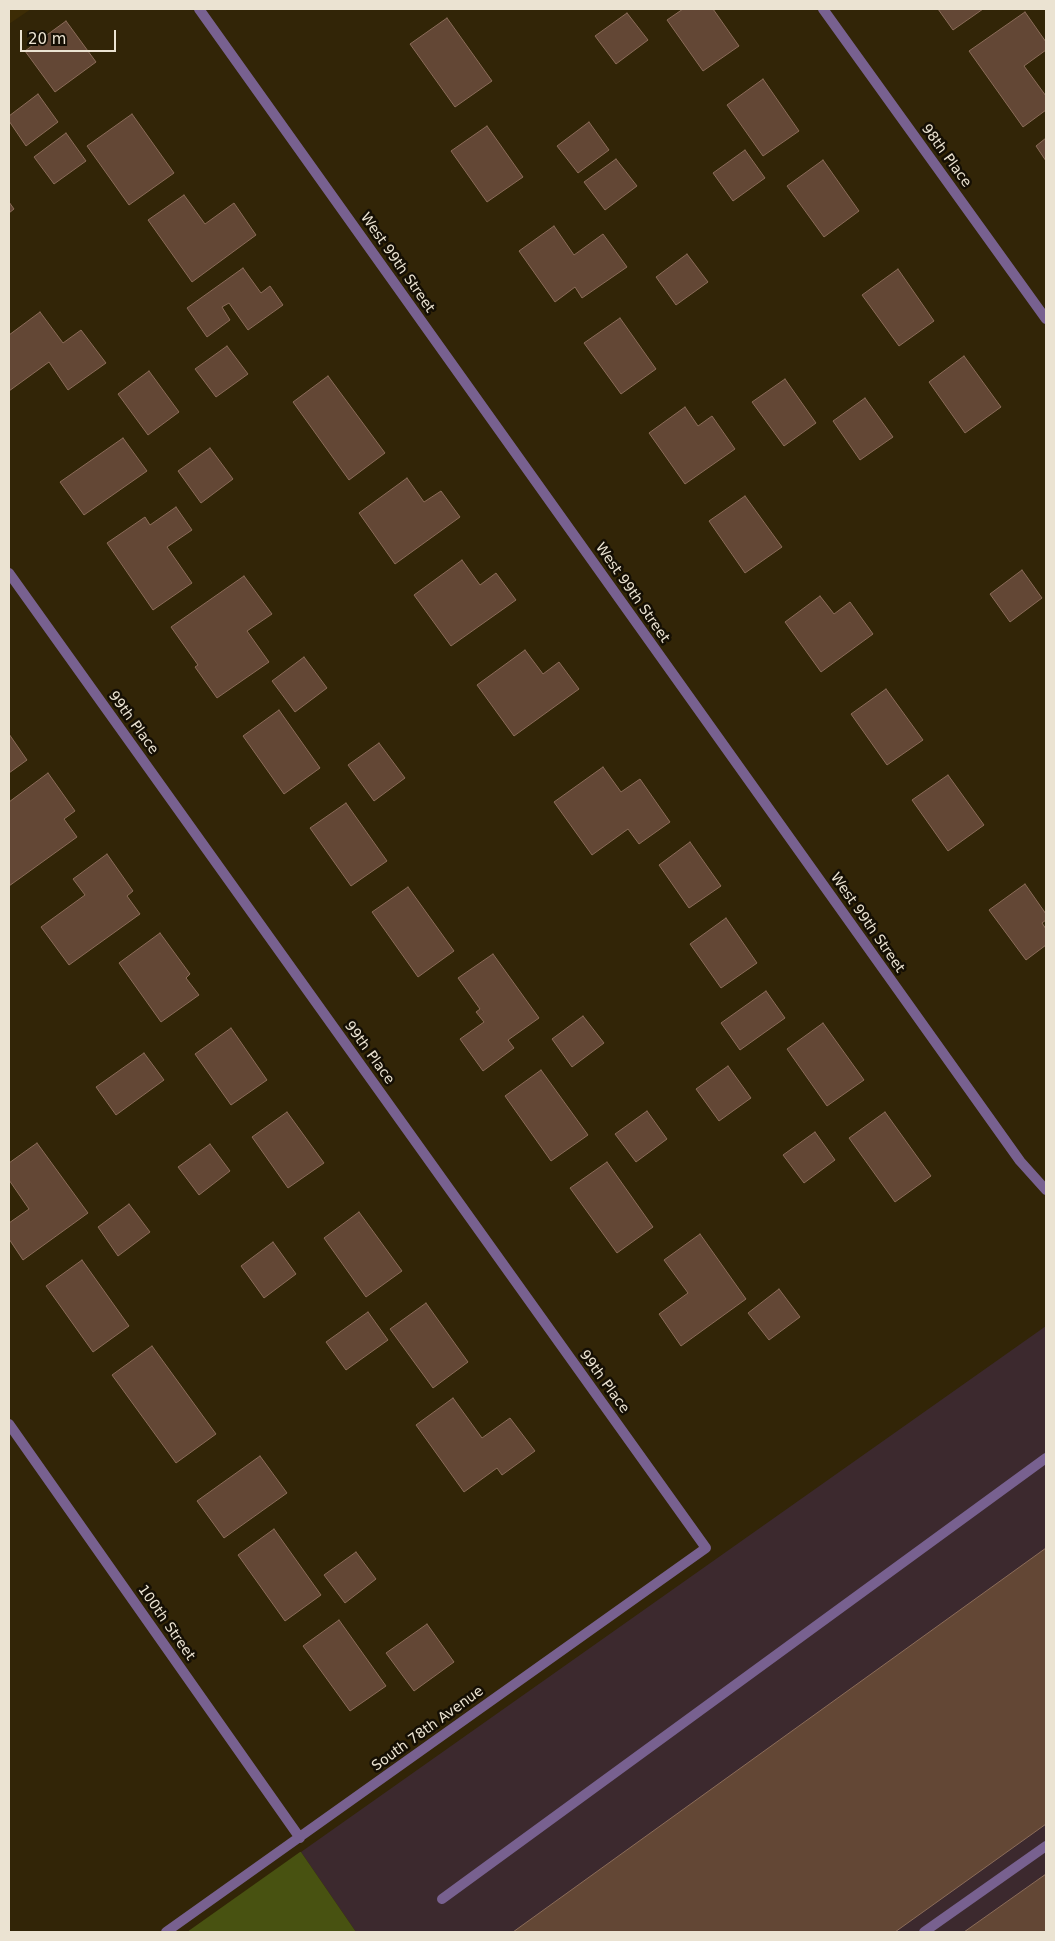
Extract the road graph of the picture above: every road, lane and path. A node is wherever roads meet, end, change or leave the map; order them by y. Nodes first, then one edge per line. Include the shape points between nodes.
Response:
1 (199, 9) edge
2 (823, 9) edge
3 (1046, 319) edge
4 (9, 573) edge
5 (1046, 1190) edge
6 (9, 1424) edge
7 (1046, 1458) edge
8 (706, 1548) joint
9 (300, 1838) junction
10 (1046, 1846) edge
11 (442, 1899) dead end
12 (166, 1932) edge
13 (924, 1932) edge

1 - 5 street, West 99th Street via 1020,1161
2 - 3 street, 98th Place
4 - 8 street, 99th Place
6 - 9 street, 100th Street
7 - 11 street
8 - 9 street, South 78th Avenue
9 - 12 street, South 78th Avenue
10 - 13 street

